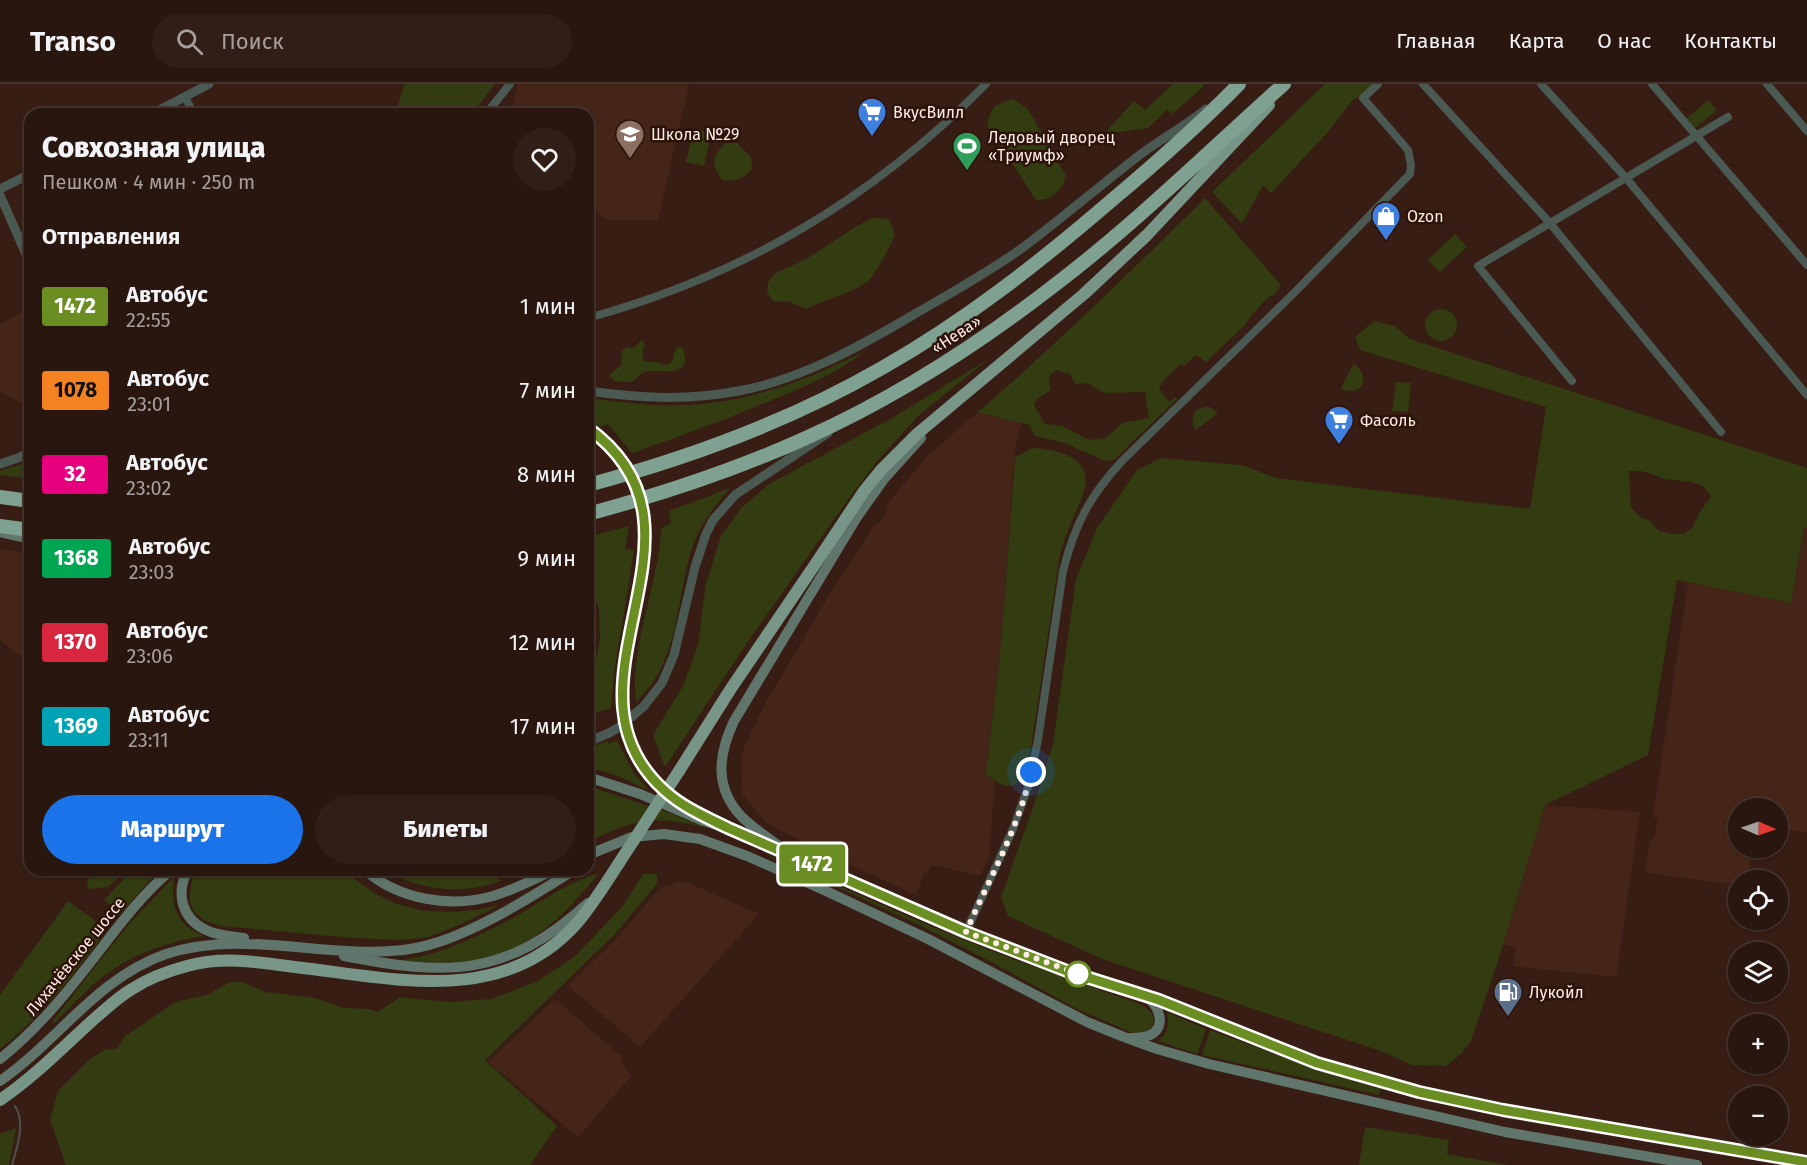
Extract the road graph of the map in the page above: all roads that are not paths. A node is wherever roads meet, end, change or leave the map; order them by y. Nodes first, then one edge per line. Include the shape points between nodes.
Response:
1 (209, 84) edge
2 (510, 84) edge
3 (986, 84) edge
4 (1237, 84) edge
5 (1284, 84) edge
6 (1289, 84) edge
7 (1378, 84) edge
8 (1423, 84) edge
9 (1541, 84) edge
10 (1652, 84) edge
11 (1767, 84) edge
12 (185, 97) junction
13 (164, 108) edge
14 (191, 108) edge
15 (491, 108) edge
16 (1728, 117) dead end
17 (1807, 131) edge
18 (1697, 136) junction
19 (24, 177) edge
20 (1626, 178) junction
21 (0, 189) edge
22 (0, 195) edge
23 (1550, 222) junction
24 (24, 249) edge
25 (1807, 266) edge
26 (594, 316) edge
27 (1572, 381) dead end
28 (594, 392) edge
29 (1807, 395) edge
30 (860, 411) junction
31 (944, 413) junction
32 (594, 432) edge
33 (1721, 432) dead end
34 (24, 455) edge
35 (0, 464) edge
36 (594, 483) edge
37 (0, 496) edge
38 (24, 500) edge
39 (594, 512) edge
40 (0, 526) edge
41 (24, 529) edge
42 (0, 532) edge
43 (24, 538) edge
44 (594, 739) edge
45 (594, 779) edge
46 (728, 828) junction
47 (617, 842) junction
48 (594, 852) edge
49 (594, 857) edge
50 (808, 863) junction
51 (165, 876) edge
52 (184, 876) edge
53 (373, 876) edge
54 (541, 876) edge
55 (565, 876) edge
56 (599, 894) junction
57 (966, 932) junction
58 (275, 944) junction
59 (305, 948) junction
60 (1143, 994) junction
61 (1124, 1038) junction
62 (0, 1059) edge
63 (0, 1081) edge
64 (0, 1100) edge
65 (1807, 1162) edge
66 (1697, 1165) edge

1 - 12 street
2 - 15 street
3 - 26 street via 899,163 796,233 686,286
4 - 28 street via 1140,154 1024,247 837,358 764,385 712,395 652,398
4 - 36 highway, «Нева» via 1198,125 1061,243 932,338 833,394 750,431 671,461
5 - 30 highway, «Нева» via 1057,284 946,362
6 - 31 highway via 1147,235
7 - 57 street via 1363,98 1408,150 1410,174 1122,461 1085,509 1064,571 1028,787 1014,829
8 - 23 street
9 - 20 street
10 - 18 street
11 - 17 street
12 - 13 street
12 - 14 street
16 - 18 street
18 - 20 street
18 - 25 street
19 - 21 street
20 - 23 street
20 - 29 street
22 - 24 street
23 - 27 street via 1478,266
23 - 33 street
30 - 39 highway, «Нева» via 759,458 681,487
30 - 44 street, bridge via 750,484 722,508 701,547 669,670 644,706
31 - 50 main road via 884,479 857,517 740,711 723,746 722,778 735,808 771,840
31 - 56 highway, bridge via 902,448 864,491
32 - 46 main road, bridge via 628,468 643,510 643,567 623,687 628,737 649,774 665,791
34 - 35 street
37 - 38 highway
40 - 41 highway
42 - 43 main road
45 - 46 main road
46 - 50 main road
47 - 48 main road
47 - 49 main road
47 - 61 main road via 664,834 719,845 926,938
50 - 57 main road
51 - 62 main road, Лихачёвское шоссе via 117,926 39,1023
52 - 58 main road via 183,905 194,923 208,931
53 - 54 main road via 410,895 445,901 493,896
55 - 59 main road via 488,920 424,947 390,951
56 - 59 main road via 562,926 528,948 476,966 401,966
56 - 64 highway via 578,922 548,949 510,970 482,978 422,982 246,961 209,962 169,971 132,988
57 - 60 main road via 1067,971
58 - 59 main road
58 - 63 main road via 185,948 148,961 98,994
60 - 61 main road via 1158,1009 1159,1026 1144,1037
60 - 65 main road via 1317,1063 1419,1092
61 - 66 main road via 1209,1064 1362,1100 1512,1133

